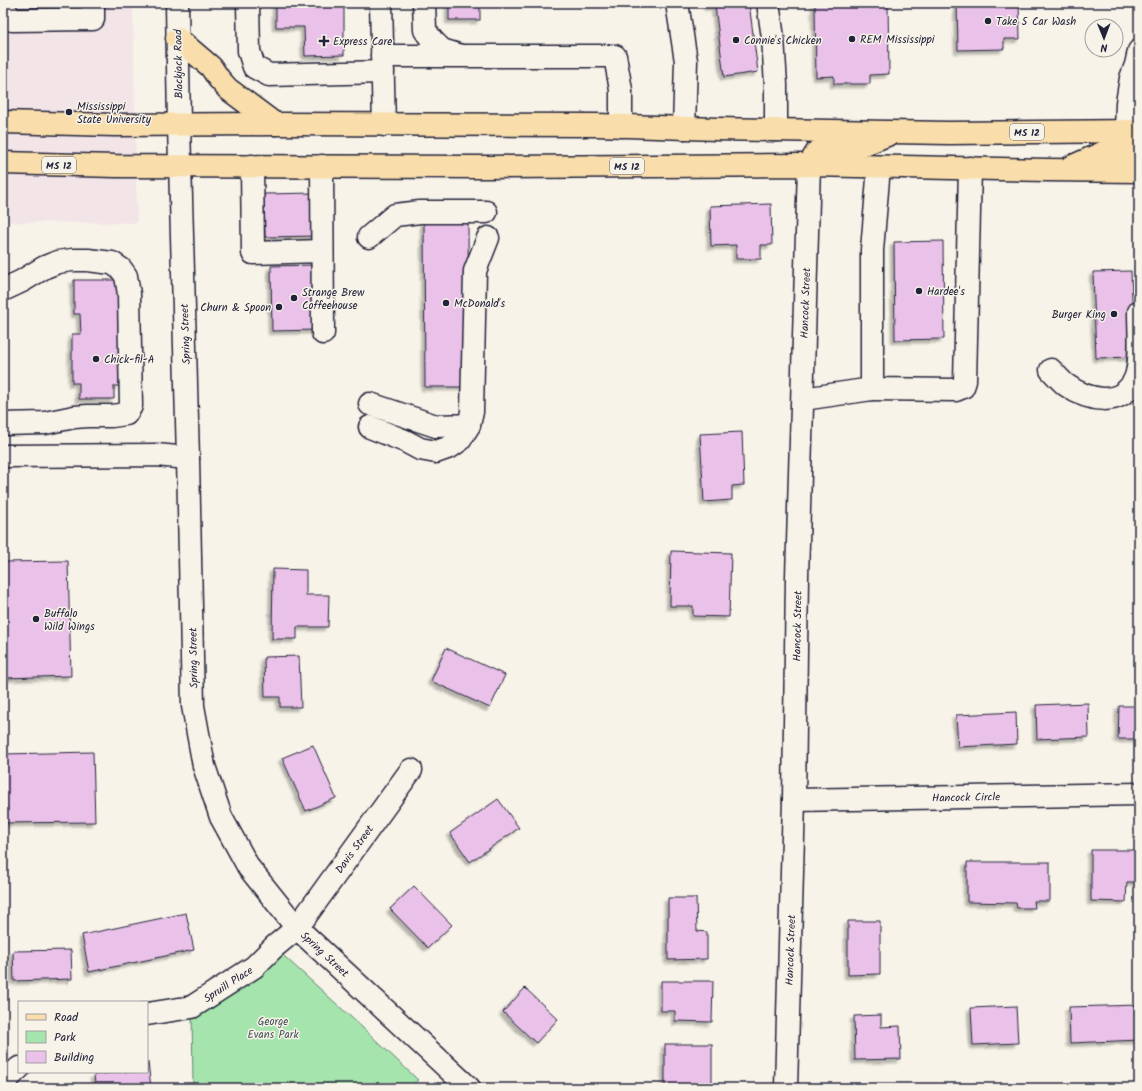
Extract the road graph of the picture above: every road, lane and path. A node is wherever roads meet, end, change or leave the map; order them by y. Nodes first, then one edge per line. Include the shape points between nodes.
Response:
1 (92, 3) edge
2 (177, 3) edge
3 (248, 3) edge
4 (381, 3) edge
5 (424, 3) edge
6 (677, 3) edge
7 (692, 3) edge
8 (755, 3) edge
9 (768, 3) edge
10 (3, 7) edge
11 (177, 38) junction
12 (1139, 51) edge
13 (465, 56) junction
14 (686, 61) junction
15 (382, 64) junction
16 (776, 85) junction
17 (3, 122) edge
18 (274, 124) junction
19 (179, 125) junction
20 (384, 125) junction
21 (620, 126) junction
22 (684, 128) junction
23 (776, 130) junction
24 (905, 132) junction
25 (1135, 135) edge
26 (3, 163) edge
27 (809, 165) junction
28 (180, 166) junction
29 (252, 166) junction
30 (322, 166) junction
31 (879, 166) junction
32 (970, 168) junction
33 (1064, 170) junction
34 (1139, 171) edge
35 (486, 212) dead end
36 (369, 237) dead end
37 (488, 238) dead end
38 (322, 251) junction
39 (5, 289) dead end
40 (1139, 312) edge
41 (323, 333) dead end
42 (1051, 370) dead end
43 (872, 389) junction
44 (802, 398) junction
45 (370, 404) dead end
46 (3, 409) edge
47 (88, 416) junction
48 (3, 424) edge
49 (469, 425) junction
50 (370, 427) dead end
51 (3, 456) edge
52 (188, 458) junction
53 (410, 770) dead end
54 (1139, 794) edge
55 (794, 800) junction
56 (297, 928) junction
57 (148, 1014) edge
58 (18, 1069) edge
59 (3, 1083) edge
60 (469, 1088) edge
61 (786, 1088) edge

1 - 10 street via 93,19 12,20
2 - 11 street, Blackjack Road
3 - 15 street via 249,51 254,67 269,75
4 - 15 street
5 - 13 street via 425,30 432,40 442,50
6 - 14 street
7 - 14 street via 697,36
8 - 16 street via 760,40
9 - 16 street
11 - 18 main road via 211,67 228,89
11 - 19 street, Blackjack Road
12 - 25 street via 1127,103
13 - 15 street
13 - 21 street via 615,56 621,90
14 - 22 street
15 - 20 street
16 - 23 street
17 - 19 main road, MS 12
18 - 19 main road, MS 12
18 - 20 main road, MS 12
19 - 28 street, Spring Street
20 - 21 main road, MS 12
21 - 22 main road, MS 12
22 - 23 main road, MS 12
23 - 24 main road, MS 12
24 - 25 main road, MS 12 / MS 12
24 - 27 main road via 854,148 827,148 817,152
25 - 33 main road via 1133,150 1109,150
26 - 28 main road, MS 12
27 - 30 main road, MS 12
27 - 31 main road, MS 12
27 - 44 street, Hancock Street
28 - 29 main road, MS 12
28 - 52 street, Spring Street
29 - 30 main road, MS 12
29 - 38 street via 253,253
30 - 38 street
31 - 32 main road, MS 12
31 - 43 street via 872,250
32 - 33 main road, MS 12
32 - 43 street via 963,387 956,390
33 - 34 main road, MS 12
35 - 36 street via 395,214
37 - 49 street via 475,271 472,412
38 - 41 street
39 - 47 street via 45,267 72,260 112,262 126,276 130,294 131,406 126,414
40 - 42 street via 1139,364 1135,379 1128,390 1114,398 1096,399 1064,384
43 - 44 street
44 - 55 street, Hancock Street
45 - 49 street via 436,426
46 - 47 street via 46,408
47 - 48 street via 45,423
49 - 50 street via 460,440 436,452 420,449
51 - 52 street via 156,455
52 - 56 street, Spring Street via 193,706 204,766 221,817 249,868
53 - 56 street, Davis Street
54 - 55 street, Hancock Circle
55 - 61 street, Hancock Street
56 - 57 street, Spruill Place via 274,946 254,967 192,1007
56 - 60 street, Spring Street
58 - 59 street

